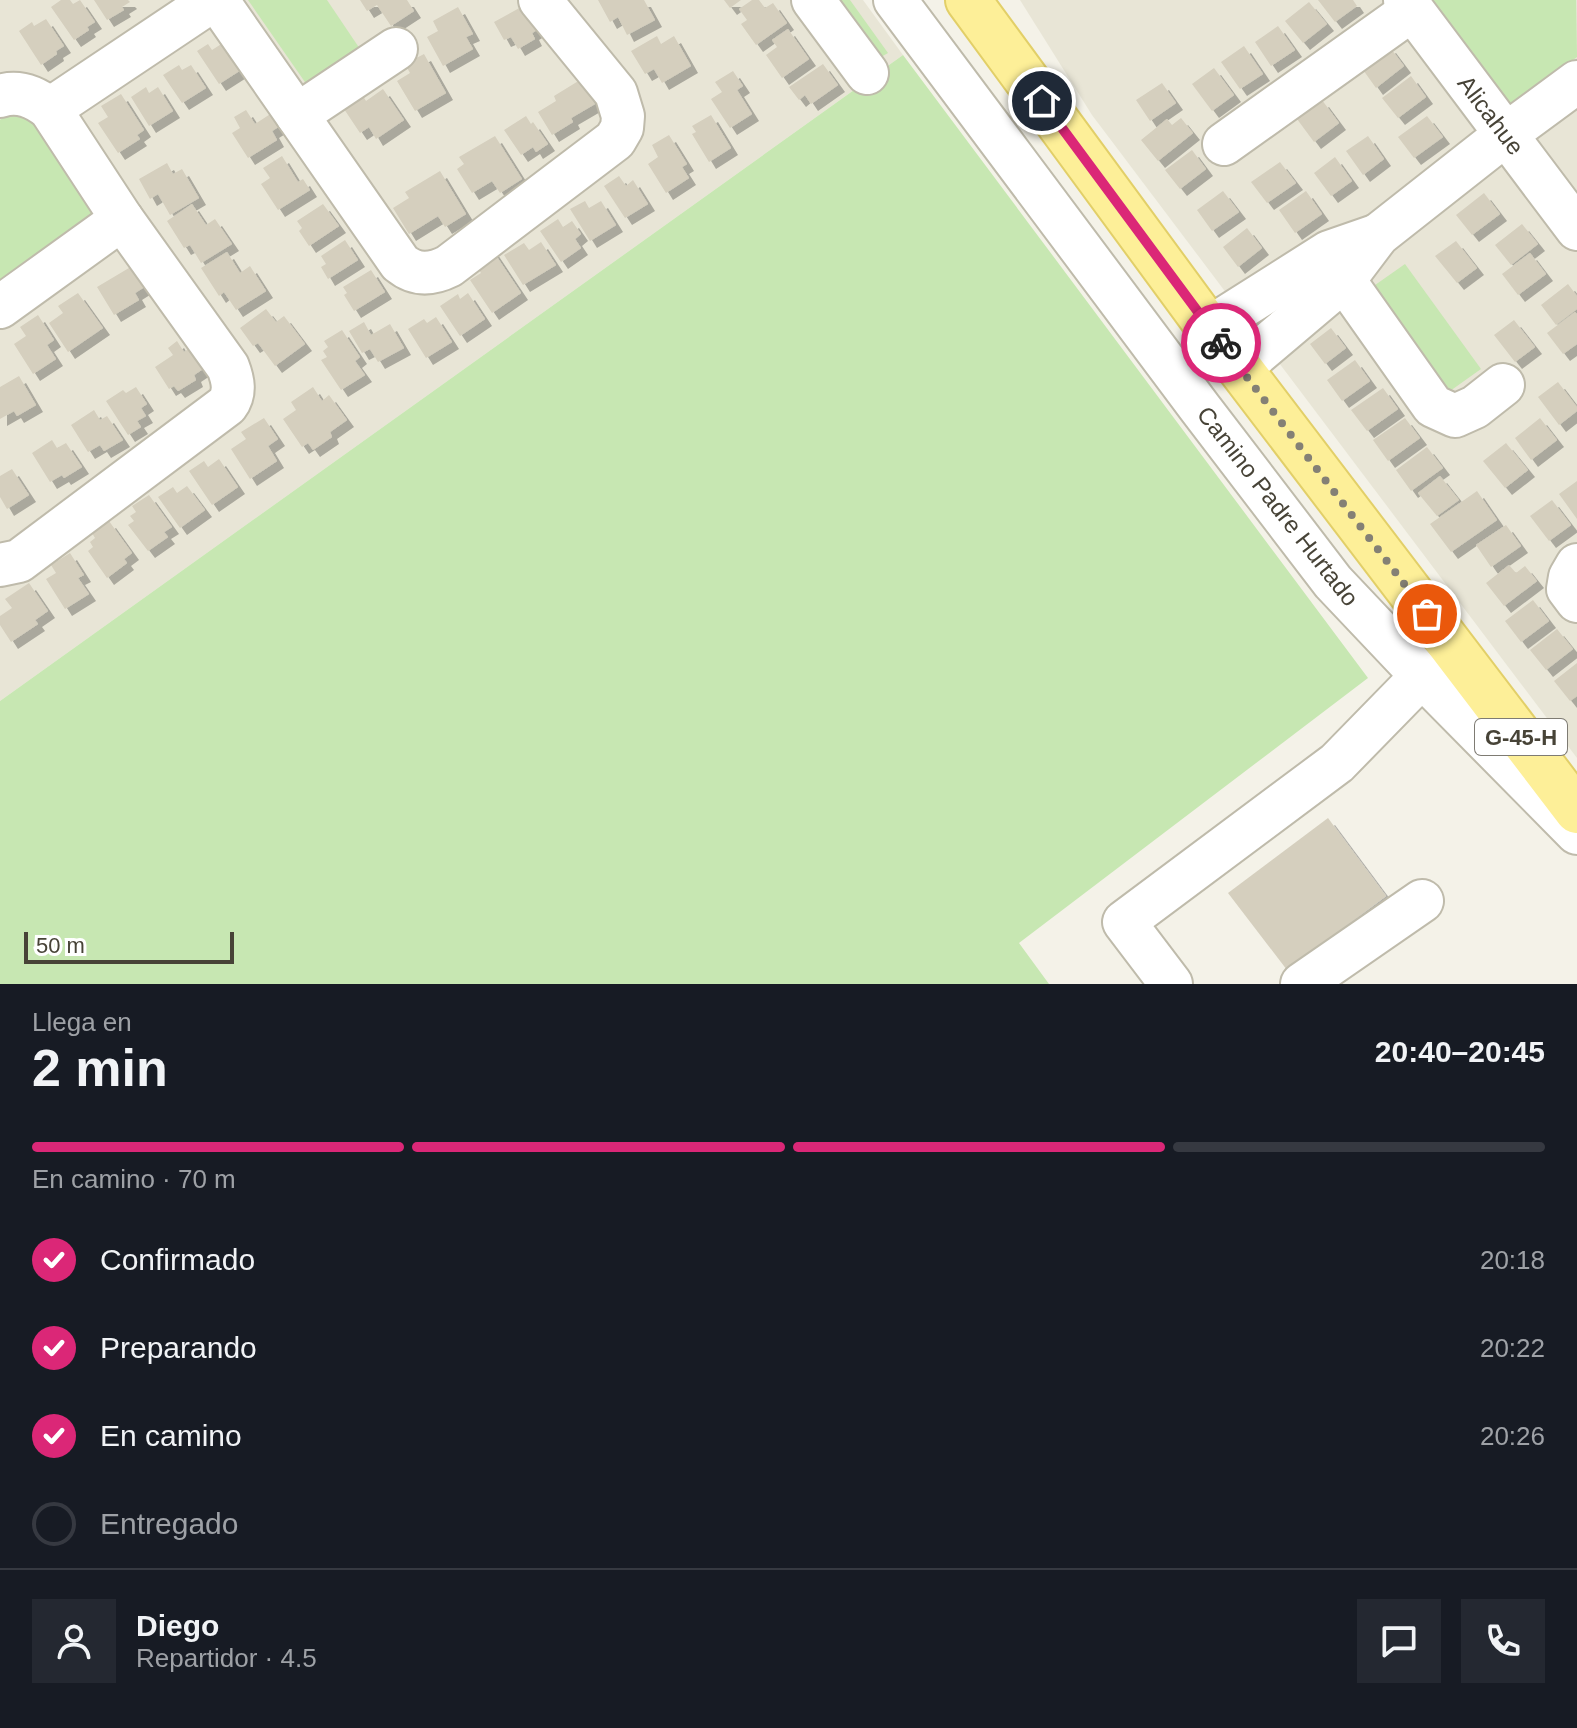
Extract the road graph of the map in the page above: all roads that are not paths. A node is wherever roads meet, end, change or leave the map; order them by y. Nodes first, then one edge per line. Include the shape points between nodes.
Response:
1 (215, 0) edge
2 (540, 0) edge
3 (813, 0) edge
4 (895, 0) edge
5 (968, 0) edge
6 (1409, 5) edge
7 (396, 49) dead end
8 (867, 73) dead end
9 (1577, 82) edge
10 (0, 96) edge
11 (50, 109) junction
12 (297, 115) junction
13 (1505, 135) junction
14 (1224, 144) dead end
15 (122, 219) junction
16 (1577, 229) edge
17 (1378, 235) junction
18 (1344, 280) junction
19 (0, 307) edge
20 (1209, 328) junction
21 (1240, 368) junction
22 (1503, 385) dead end
23 (0, 565) edge
24 (1577, 565) edge
25 (1577, 601) edge
26 (1422, 676) junction
27 (1577, 811) edge
28 (1577, 833) edge
29 (1422, 901) dead end
30 (1171, 984) edge
31 (1302, 984) edge

1 - 11 street
1 - 12 street
2 - 12 street via 616,93 622,128 615,140 439,271 420,273 400,263
3 - 8 street
4 - 26 street, Camino Padre Hurtado via 1333,582
5 - 20 main road, G-45-H
6 - 13 street, Alicahue
6 - 14 street
7 - 12 street
9 - 13 street
10 - 11 street via 25,94
11 - 15 street
13 - 16 street, Alicahue
13 - 17 street
15 - 19 street
15 - 23 street via 228,367 231,400 19,561
17 - 18 street
17 - 20 street via 1329,252
18 - 21 street
18 - 22 street via 1433,406 1455,416
20 - 21 main road, G-45-H
21 - 27 main road, G-45-H
24 - 25 street via 1568,589
26 - 28 street, Camino Padre Hurtado
26 - 30 street via 1337,763 1124,922
29 - 31 street

